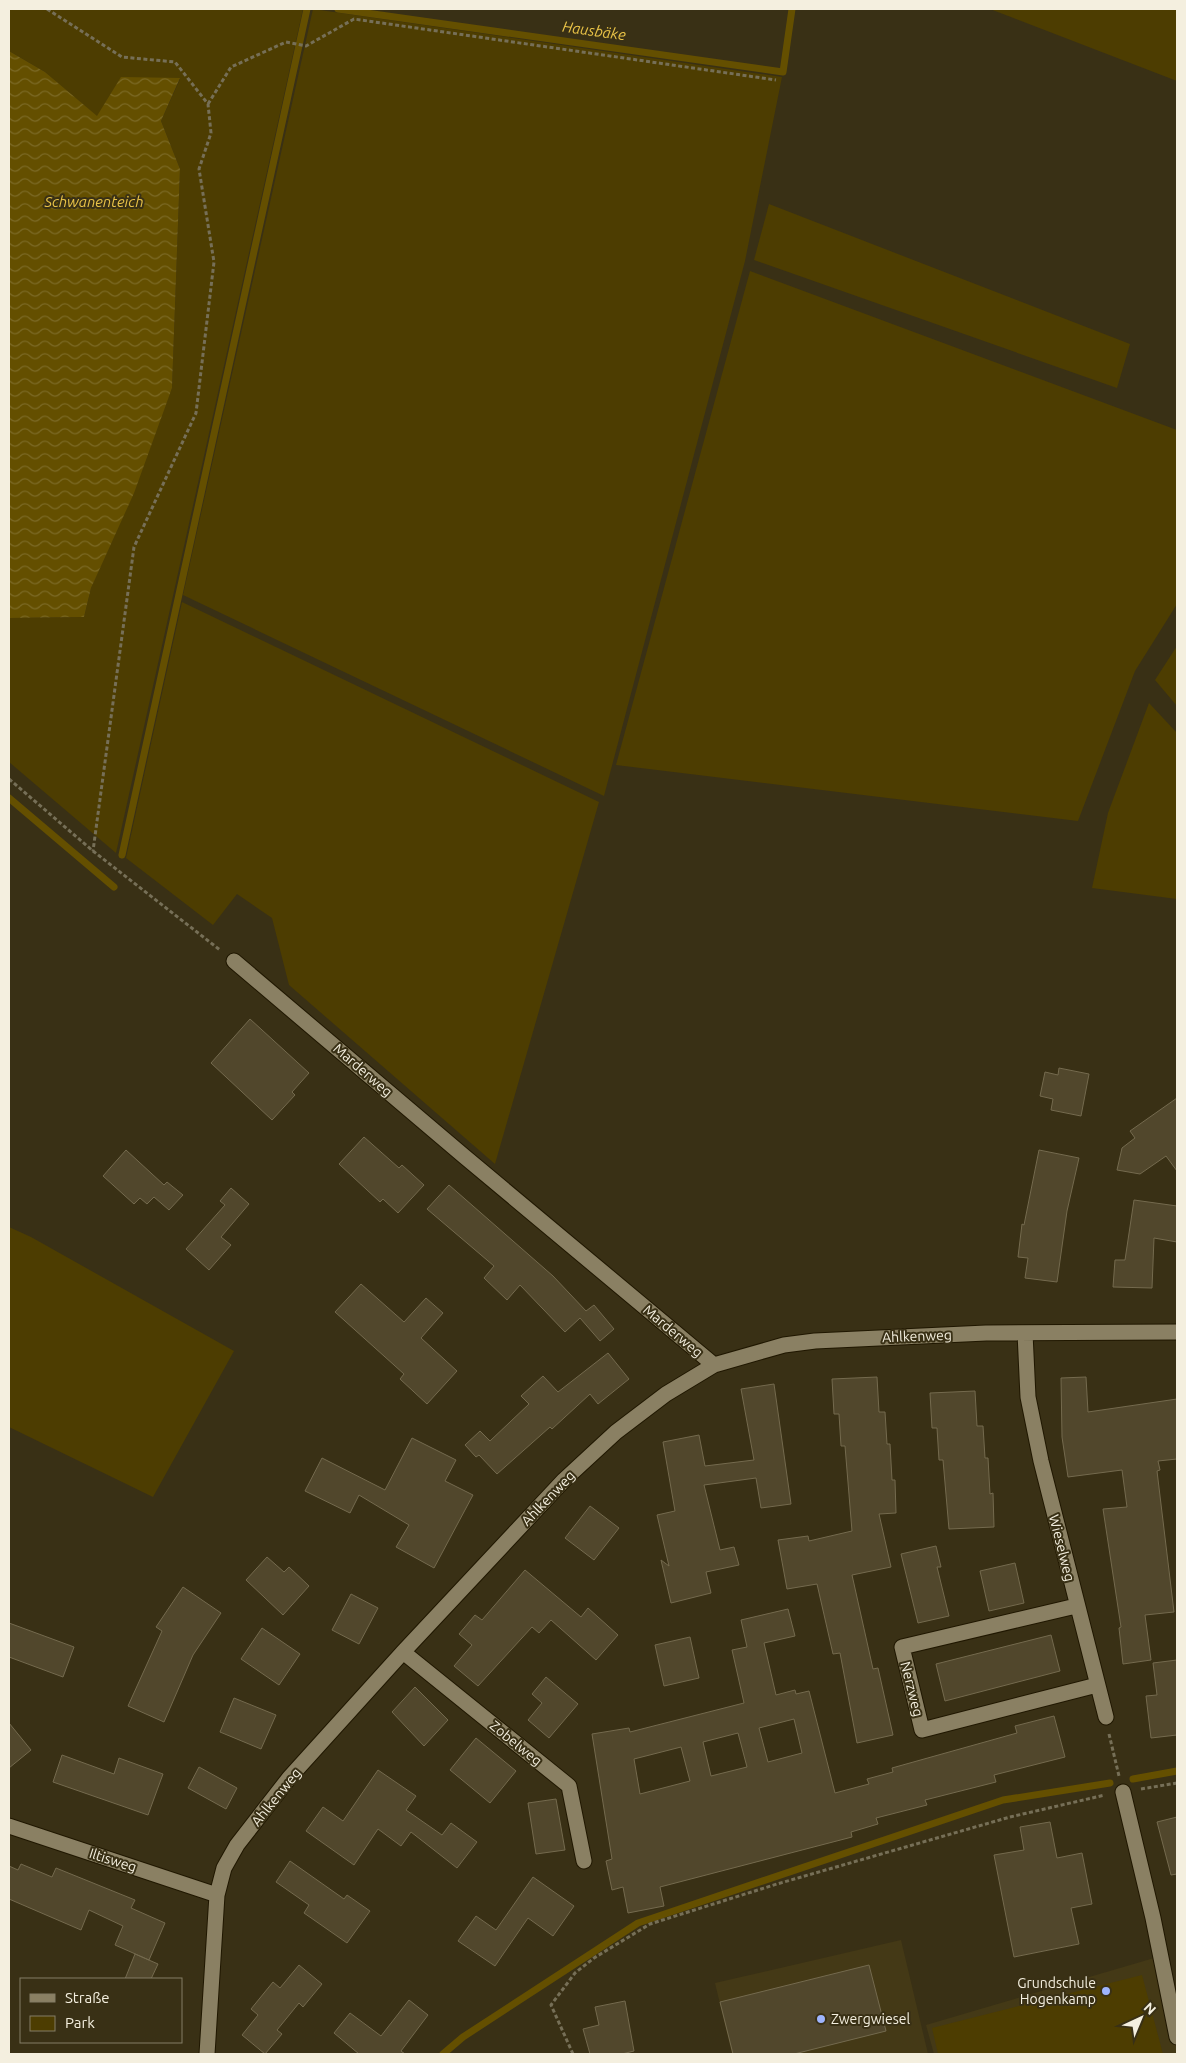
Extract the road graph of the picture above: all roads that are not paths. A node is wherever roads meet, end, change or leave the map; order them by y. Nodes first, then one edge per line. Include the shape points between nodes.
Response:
1 (234, 961) road end
2 (1177, 1332) edge
3 (1025, 1333) junction
4 (714, 1365) junction
5 (1076, 1606) junction
6 (403, 1652) junction
7 (1097, 1685) junction
8 (1106, 1717) road end
9 (1123, 1792) road end
10 (9, 1826) edge
11 (584, 1861) dead end
12 (217, 1895) junction
13 (1177, 2037) edge
14 (207, 2054) edge

1 - 4 street, Marderweg
2 - 3 street, Ahlkenweg
3 - 4 street, Ahlkenweg via 815,1341 784,1345
3 - 5 street, Wieselweg via 1028,1397
4 - 6 street, Ahlkenweg via 666,1394 616,1432 564,1480
5 - 7 street, Wieselweg
5 - 7 street, Nerzweg via 902,1647 922,1730
6 - 11 street, Zobelweg via 569,1786
6 - 12 street, Ahlkenweg via 289,1778 237,1845 224,1868
7 - 8 street, Wieselweg
9 - 13 street
10 - 12 street, Iltisweg
12 - 14 street, Ahlkenweg

